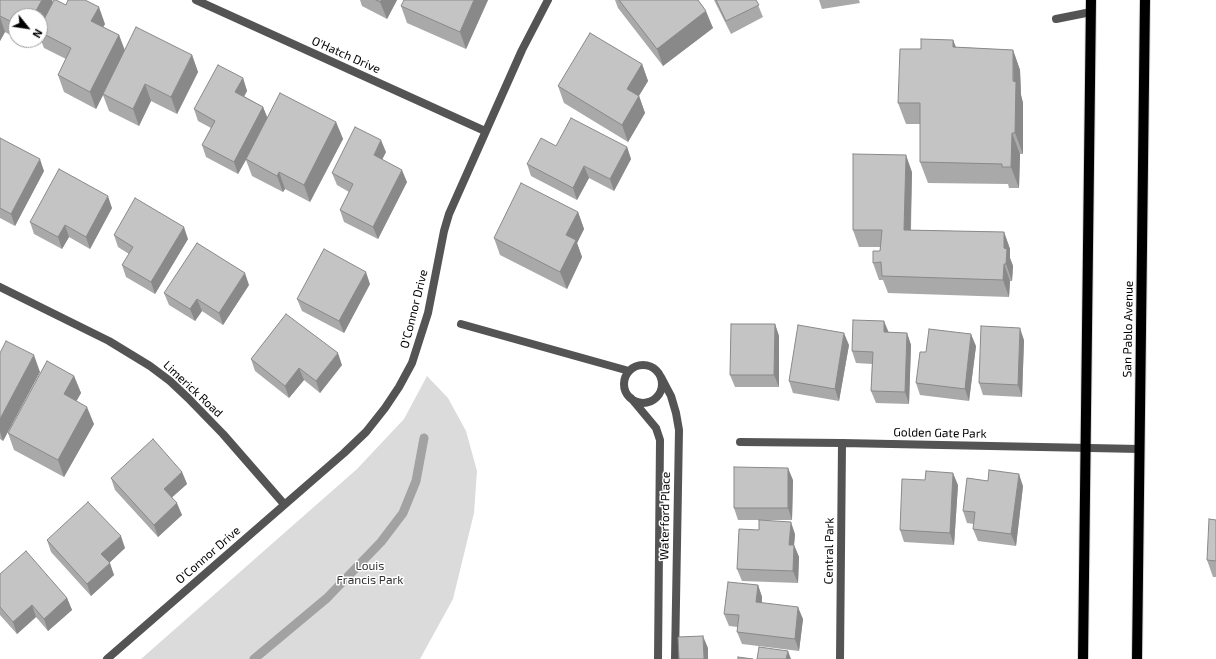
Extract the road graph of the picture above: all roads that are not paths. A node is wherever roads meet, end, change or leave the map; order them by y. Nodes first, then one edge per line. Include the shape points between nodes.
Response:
1 (196, 0) edge
2 (548, 0) edge
3 (1091, 0) edge
4 (1146, 0) edge
5 (1091, 12) junction
6 (1056, 19) dead end
7 (485, 131) junction
8 (0, 287) edge
9 (461, 324) dead end
10 (629, 371) junction
11 (661, 377) junction
12 (631, 398) junction
13 (740, 442) dead end
14 (842, 443) junction
15 (1086, 448) junction
16 (1140, 449) junction
17 (284, 504) junction
18 (107, 659) edge
19 (658, 659) edge
20 (675, 659) edge
21 (840, 659) edge
22 (1083, 659) edge
23 (1137, 659) edge

1 - 7 street, O'Hatch Drive
2 - 7 street, O'Connor Drive
3 - 5 main road
4 - 16 main road, San Pablo Avenue
5 - 6 street
5 - 15 main road
7 - 17 street, O'Connor Drive via 449,214 428,313 412,363 389,402 366,432
8 - 17 street, Limerick Road via 110,341 170,381 223,434
9 - 10 street
10 - 11 street, Waterford Place via 640,365 649,365 657,370
10 - 12 street, Waterford Place via 625,385
11 - 12 street via 662,387 654,399 640,402
11 - 20 street, Waterford Place via 676,413 679,430
12 - 19 street, Waterford Place via 656,428 660,440
13 - 14 street, Golden Gate Park
14 - 15 street, Golden Gate Park
14 - 21 street, Central Park
15 - 16 street, Golden Gate Park
15 - 22 main road
16 - 23 main road, San Pablo Avenue
17 - 18 street, O'Connor Drive

